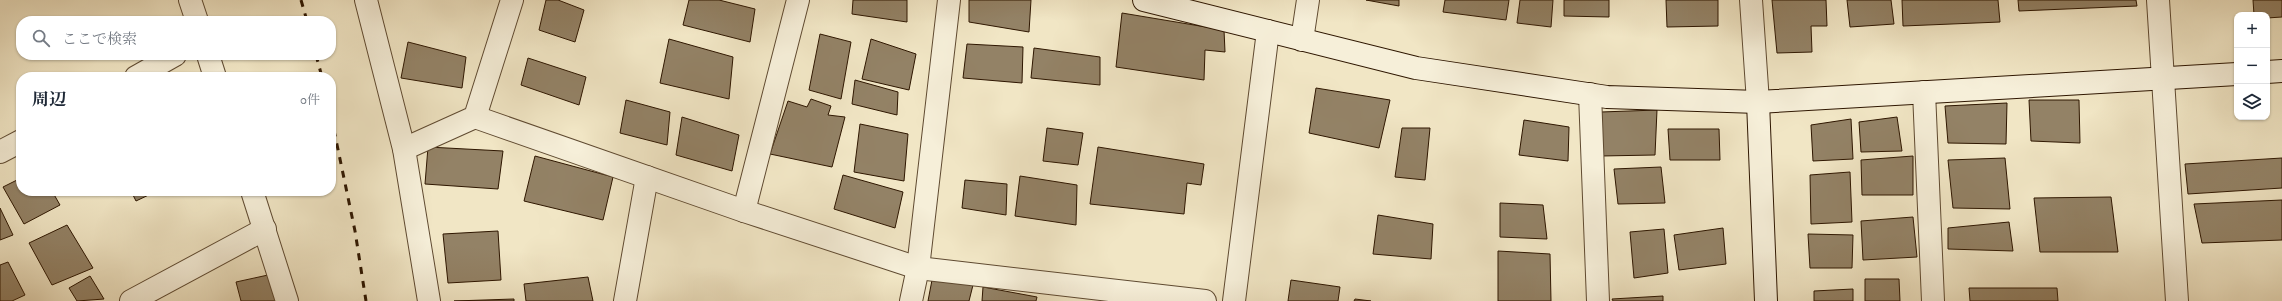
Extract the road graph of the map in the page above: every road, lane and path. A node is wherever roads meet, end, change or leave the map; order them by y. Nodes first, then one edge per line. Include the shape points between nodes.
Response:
1 (190, 0) edge
2 (366, 0) edge
3 (512, 0) edge
4 (798, 0) edge
5 (949, 0) edge
6 (1144, 0) edge
7 (1308, 0) edge
8 (1751, 0) edge
9 (2158, 0) edge
10 (195, 16) edge
11 (1268, 31) junction
12 (1302, 40) junction
13 (167, 60) edge
14 (210, 60) edge
15 (2282, 71) edge
16 (145, 72) edge
17 (213, 72) edge
18 (2270, 72) edge
19 (2234, 74) edge
20 (2162, 78) junction
21 (1924, 92) junction
22 (1590, 94) junction
23 (1758, 102) junction
24 (475, 117) junction
25 (16, 144) edge
26 (404, 149) junction
27 (0, 152) edge
28 (647, 177) junction
29 (254, 196) edge
30 (744, 211) junction
31 (265, 229) junction
32 (918, 268) junction
33 (131, 301) edge
34 (287, 301) edge
35 (430, 301) edge
36 (625, 301) edge
37 (911, 301) edge
38 (1205, 301) edge
39 (1234, 301) edge
40 (1598, 301) edge
41 (1766, 301) edge
42 (1933, 301) edge
43 (2177, 301) edge

1 - 10 street
2 - 26 street
3 - 24 street
4 - 30 street
5 - 32 street
6 - 11 street
7 - 12 street
8 - 23 street
9 - 20 street
11 - 12 street
11 - 39 street
12 - 22 street via 1416,68
13 - 16 street
14 - 17 street
15 - 18 street
19 - 20 street
20 - 21 street
20 - 43 street
21 - 23 street
21 - 42 street
22 - 23 street via 1607,97
22 - 40 street
23 - 41 street
24 - 26 street
24 - 28 street
25 - 27 street
26 - 35 street
28 - 30 street
28 - 36 street
29 - 31 street
30 - 32 street
31 - 33 street
31 - 34 street
32 - 37 street
32 - 38 street

